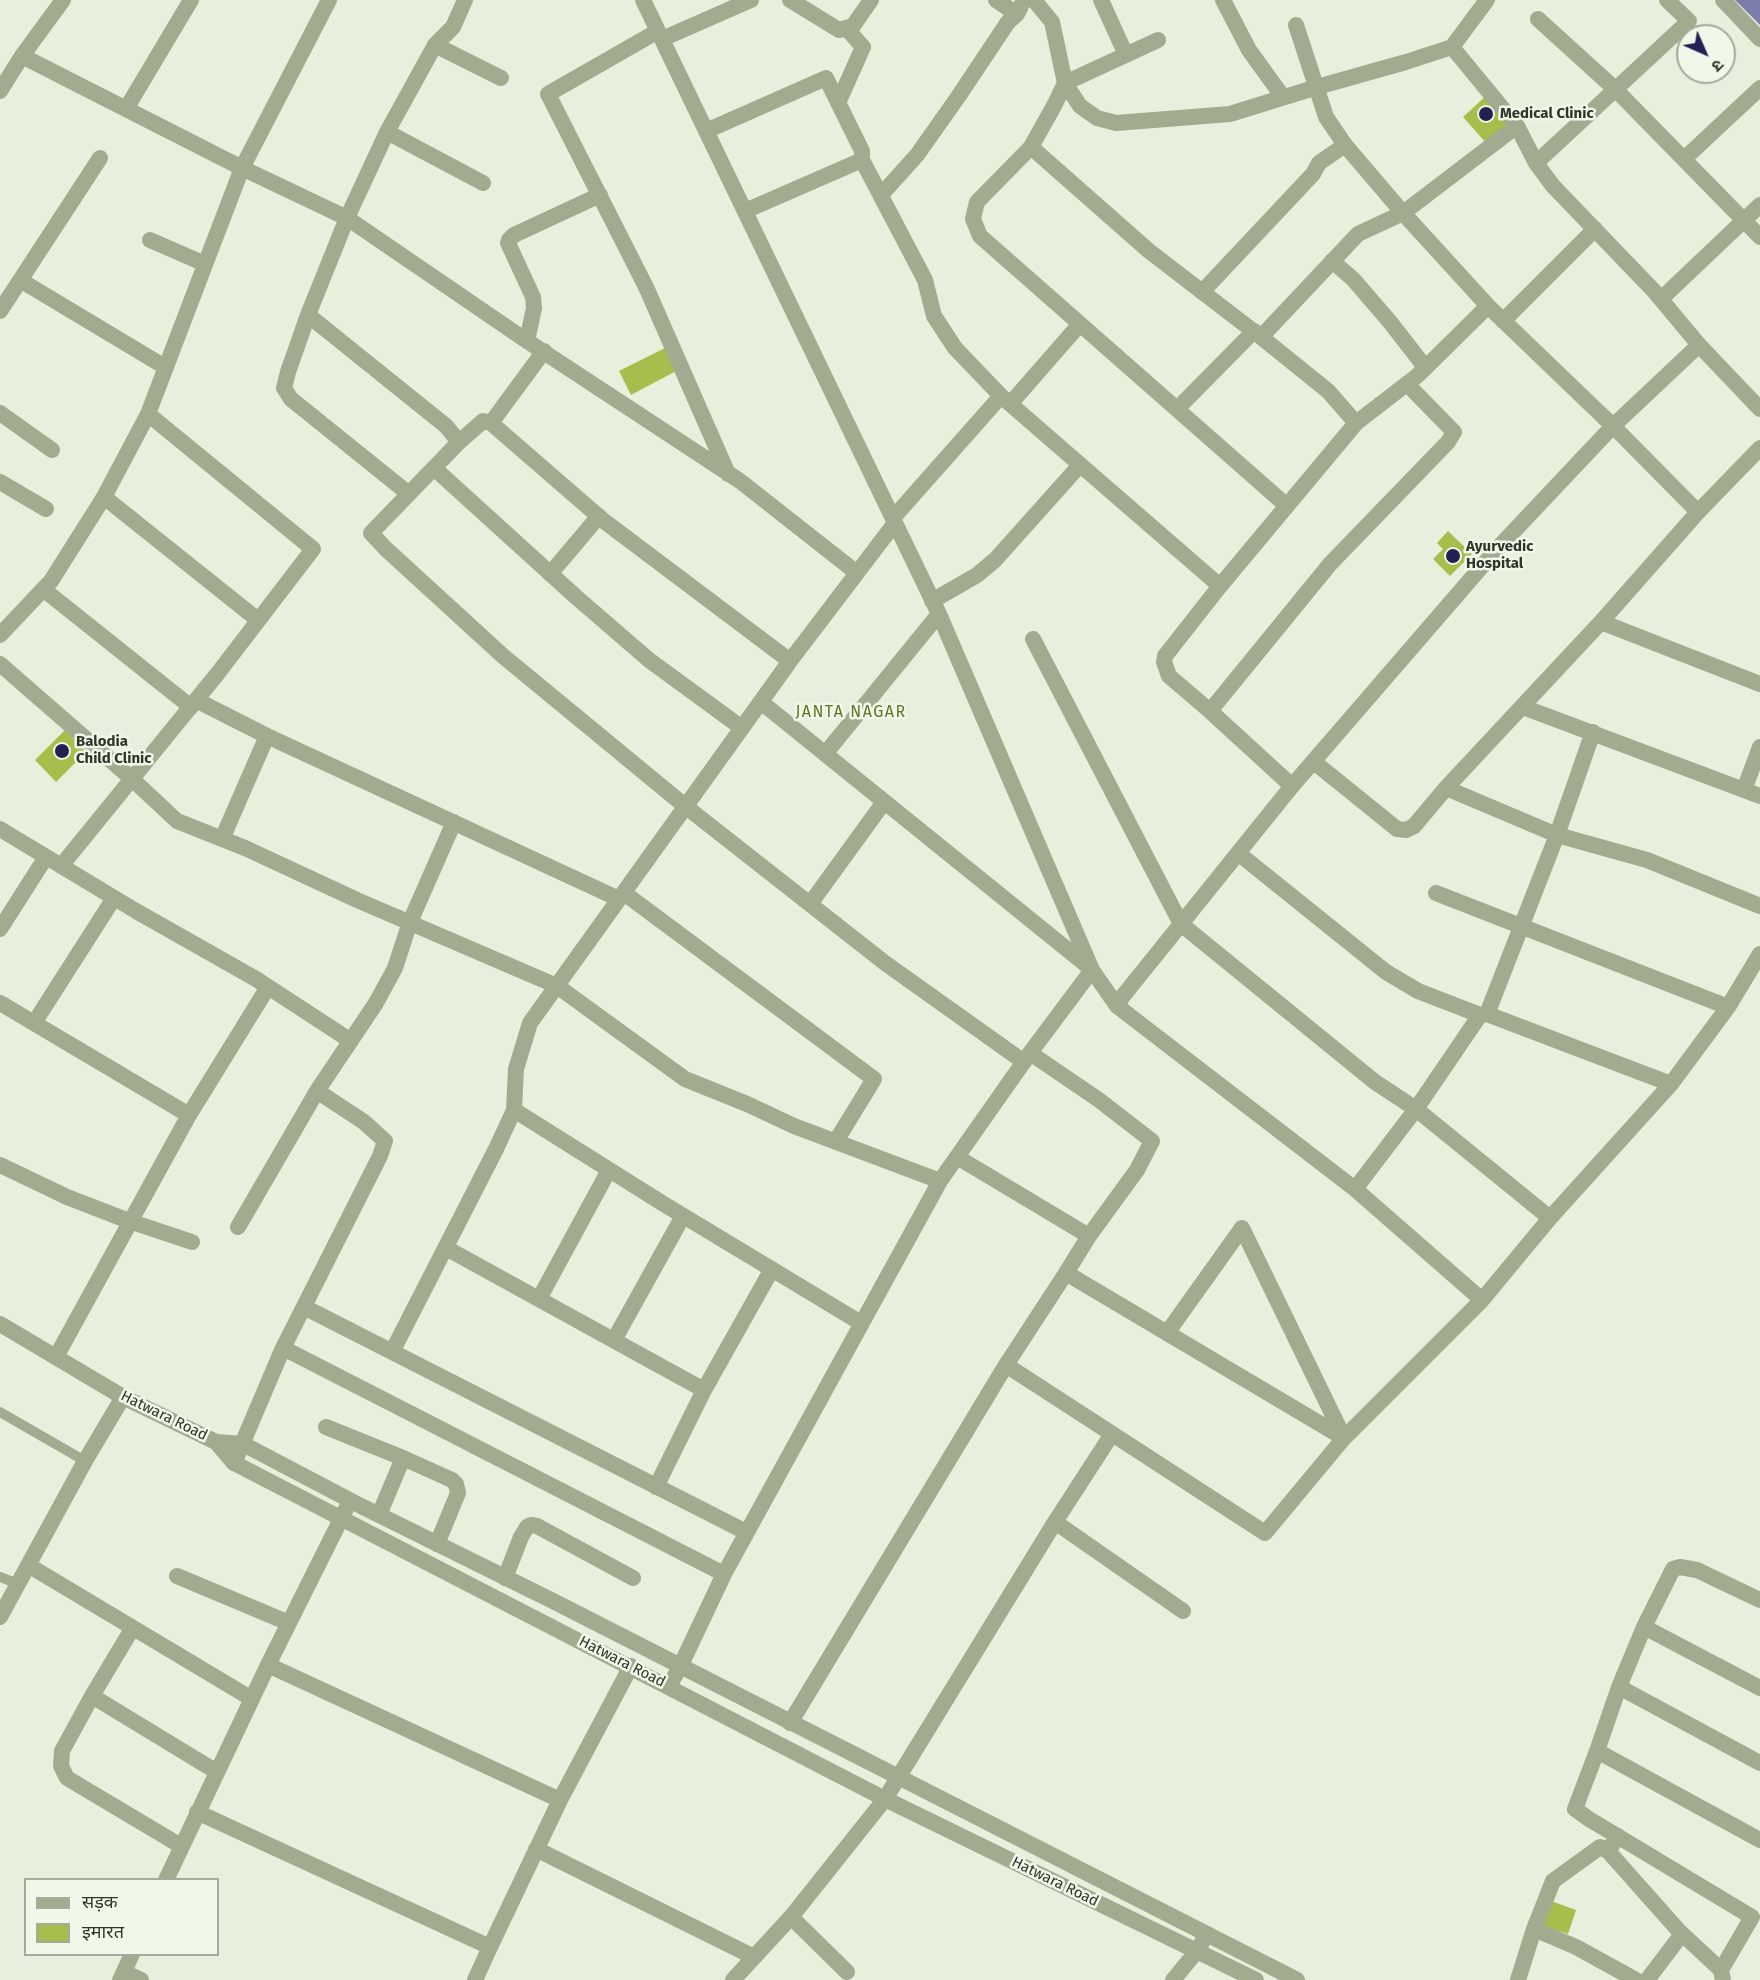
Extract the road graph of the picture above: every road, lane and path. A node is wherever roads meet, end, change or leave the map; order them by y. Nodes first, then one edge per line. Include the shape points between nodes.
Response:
1 (63, 0) edge
2 (191, 0) edge
3 (329, 0) edge
4 (465, 0) edge
5 (643, 0) edge
6 (751, 0) edge
7 (790, 0) edge
8 (871, 0) edge
9 (996, 0) edge
10 (1034, 0) edge
11 (1101, 0) edge
12 (1223, 0) edge
13 (1487, 0) edge
14 (1667, 0) edge
15 (1723, 0) edge
16 (1021, 7) edge
17 (1538, 19) dead end
18 (1296, 24) dead end
19 (847, 29) junction
20 (660, 35) junction
21 (1760, 39) edge
22 (1158, 40) dead end
23 (435, 45) junction
24 (1452, 47) junction
25 (1126, 55) junction
26 (22, 56) junction
27 (501, 78) dead end
28 (3, 82) edge
29 (1065, 83) junction
30 (1317, 87) junction
31 (1760, 88) edge
32 (1615, 90) junction
33 (1283, 97) junction
34 (838, 103) junction
35 (126, 109) junction
36 (1517, 126) junction
37 (706, 131) junction
38 (387, 132) junction
39 (1345, 145) junction
40 (1031, 147) junction
41 (100, 158) dead end
42 (1684, 159) junction
43 (862, 160) junction
44 (1536, 163) junction
45 (242, 168) junction
46 (483, 183) dead end
47 (600, 195) junction
48 (881, 195) junction
49 (1760, 204) edge
50 (745, 212) junction
51 (1403, 213) junction
52 (346, 218) junction
53 (1744, 219) junction
54 (1595, 229) junction
55 (1760, 237) edge
56 (150, 240) dead end
57 (1332, 261) junction
58 (205, 264) junction
59 (20, 280) junction
60 (1202, 292) junction
61 (1661, 299) junction
62 (1488, 306) junction
63 (0, 311) edge
64 (308, 315) junction
65 (1503, 321) junction
66 (1080, 324) junction
67 (1257, 334) junction
68 (527, 341) junction
69 (1699, 345) junction
70 (544, 352) junction
71 (165, 367) junction
72 (1425, 368) junction
73 (1407, 384) junction
74 (1006, 400) junction
75 (1177, 409) junction
76 (1760, 409) edge
77 (0, 413) edge
78 (148, 414) junction
79 (491, 423) junction
80 (1356, 423) junction
81 (1612, 426) junction
82 (459, 442) junction
83 (1760, 448) edge
84 (52, 450) dead end
85 (1080, 465) junction
86 (434, 468) junction
87 (728, 474) junction
88 (0, 482) edge
89 (409, 494) junction
90 (104, 497) junction
91 (1287, 506) junction
92 (46, 509) dead end
93 (1698, 512) junction
94 (599, 516) junction
95 (894, 521) junction
96 (857, 573) junction
97 (550, 574) junction
98 (1220, 586) junction
99 (43, 589) junction
100 (935, 607) junction
101 (258, 620) junction
102 (1600, 622) junction
103 (0, 635) edge
104 (1033, 639) dead end
105 (790, 661) junction
106 (0, 664) edge
107 (1760, 684) edge
108 (761, 702) junction
109 (194, 703) junction
110 (1523, 707) junction
111 (1210, 711) junction
112 (742, 728) junction
113 (1593, 732) junction
114 (267, 736) junction
115 (1760, 747) edge
116 (825, 754) junction
117 (1314, 762) junction
118 (132, 779) junction
119 (1292, 786) junction
120 (1446, 788) junction
121 (1752, 793) edge
122 (884, 802) junction
123 (685, 806) junction
124 (454, 822) junction
125 (0, 829) edge
126 (1557, 835) junction
127 (222, 839) junction
128 (1238, 853) junction
129 (46, 857) junction
130 (61, 866) junction
131 (1436, 893) dead end
132 (621, 896) junction
133 (114, 898) junction
134 (810, 904) junction
135 (1760, 906) edge
136 (410, 922) junction
137 (1180, 924) junction
138 (1520, 926) junction
139 (0, 929) edge
140 (1760, 954) edge
141 (1092, 970) junction
142 (557, 986) junction
143 (268, 987) junction
144 (0, 1003) edge
145 (1117, 1005) junction
146 (1728, 1007) junction
147 (1484, 1015) junction
148 (33, 1023) junction
149 (351, 1041) junction
150 (1027, 1058) junction
151 (1671, 1084) junction
152 (317, 1091) junction
153 (1416, 1109) junction
154 (514, 1110) junction
155 (189, 1115) junction
156 (836, 1141) junction
157 (957, 1157) junction
158 (0, 1165) edge
159 (609, 1170) junction
160 (940, 1181) junction
161 (1355, 1189) junction
162 (682, 1216) junction
163 (1550, 1218) junction
164 (129, 1221) junction
165 (238, 1227) dead end
166 (1089, 1236) junction
167 (192, 1242) dead end
168 (446, 1248) junction
169 (772, 1269) junction
170 (1066, 1273) junction
171 (539, 1299) junction
172 (1482, 1300) junction
173 (304, 1307) junction
174 (861, 1323) junction
175 (0, 1324) edge
176 (1167, 1333) junction
177 (614, 1340) junction
178 (283, 1348) junction
179 (392, 1352) junction
180 (56, 1357) junction
181 (1006, 1365) junction
182 (704, 1390) junction
183 (123, 1397) junction
184 (0, 1412) edge
185 (326, 1427) dead end
186 (1112, 1434) junction
187 (1344, 1438) junction
188 (216, 1442) junction
189 (243, 1444) junction
190 (403, 1458) junction
191 (85, 1461) junction
192 (234, 1463) junction
193 (656, 1487) junction
194 (350, 1501) junction
195 (379, 1515) junction
196 (342, 1519) junction
197 (1055, 1522) junction
198 (746, 1532) junction
199 (437, 1544) junction
200 (28, 1565) junction
201 (724, 1574) junction
202 (177, 1576) dead end
203 (0, 1577) edge
204 (505, 1578) junction
205 (633, 1578) dead end
206 (18, 1584) junction
207 (1760, 1600) edge
208 (1183, 1611) dead end
209 (0, 1617) edge
210 (289, 1623) junction
211 (1644, 1627) junction
212 (132, 1629) junction
213 (268, 1665) junction
214 (631, 1666) junction
215 (680, 1667) junction
216 (669, 1686) junction
217 (1619, 1687) junction
218 (1760, 1688) edge
219 (92, 1696) junction
220 (252, 1700) junction
221 (789, 1723) junction
222 (1597, 1751) junction
223 (1760, 1763) edge
224 (217, 1772) junction
225 (899, 1779) junction
226 (885, 1799) junction
227 (560, 1800) junction
228 (197, 1812) junction
229 (1618, 1836) junction
230 (1760, 1840) edge
231 (181, 1846) junction
232 (536, 1849) junction
233 (1608, 1851) junction
234 (167, 1878) edge
235 (791, 1917) junction
236 (1534, 1929) junction
237 (1207, 1934) junction
238 (1682, 1934) junction
239 (490, 1947) junction
240 (1197, 1951) junction
241 (131, 1956) edge
242 (754, 1957) junction
243 (847, 1972) dead end
244 (1722, 1975) edge
245 (122, 1976) edge
246 (739, 1978) edge
247 (141, 1980) edge
248 (475, 1980) edge
249 (1173, 1980) edge
250 (1256, 1980) edge
251 (1297, 1980) edge
252 (1518, 1980) edge
253 (1636, 1980) edge
254 (1647, 1980) edge

1 - 26 street
2 - 35 street
3 - 45 street
4 - 23 street via 453,27
5 - 20 street
6 - 20 street
7 - 19 street via 839,30
8 - 19 street
9 - 16 street
10 - 29 street via 1052,22
11 - 25 street
12 - 33 street via 1249,50
13 - 24 street
14 - 32 street via 1689,21
15 - 21 street
16 - 48 street via 917,155
17 - 32 street
18 - 30 street
19 - 34 street via 863,47
20 - 37 street
20 - 47 street via 548,94
22 - 25 street
23 - 27 street
23 - 38 street
24 - 30 street
24 - 36 street
25 - 29 street
26 - 28 street
26 - 35 street
29 - 33 street via 1080,106 1097,118 1116,123 1230,114
29 - 40 street
30 - 33 street
30 - 39 street via 1326,117
31 - 42 street
32 - 42 street
32 - 44 street
34 - 37 street via 826,78
34 - 43 street via 862,151
35 - 45 street
36 - 44 street
36 - 51 street
37 - 50 street
38 - 46 street
38 - 52 street
39 - 51 street
39 - 60 street via 1319,164
40 - 60 street via 1149,251
40 - 66 street via 977,202 973,219 980,236
41 - 59 street
42 - 53 street
43 - 48 street
43 - 50 street
44 - 54 street
45 - 52 street
45 - 58 street
47 - 68 street via 509,240 533,297
47 - 87 street via 646,287
48 - 74 street via 925,280 934,316 955,348
49 - 53 street
50 - 95 street
51 - 57 street via 1359,234
51 - 62 street
52 - 64 street
52 - 68 street
53 - 55 street
53 - 61 street
54 - 61 street
54 - 65 street
56 - 58 street
57 - 67 street
57 - 72 street via 1353,279
58 - 71 street
59 - 63 street
59 - 71 street
60 - 67 street
61 - 69 street
62 - 65 street
62 - 72 street
64 - 82 street via 446,426
64 - 89 street via 284,388
65 - 81 street
66 - 74 street
66 - 75 street
67 - 75 street
67 - 80 street via 1328,391
68 - 70 street
69 - 76 street
69 - 81 street
70 - 79 street
70 - 87 street
71 - 78 street
72 - 73 street
73 - 80 street
73 - 111 street via 1454,432 1448,442 1330,564
74 - 85 street
74 - 95 street
75 - 91 street
77 - 84 street
78 - 90 street
78 - 101 street via 313,549
79 - 82 street via 483,421
79 - 94 street
80 - 91 street
81 - 93 street
81 - 117 street via 1496,550
82 - 86 street
83 - 93 street
85 - 98 street
85 - 100 street via 995,560
86 - 89 street
86 - 97 street
87 - 96 street
88 - 92 street
89 - 123 street via 372,533 386,549 503,656
90 - 99 street
90 - 101 street
91 - 98 street
93 - 102 street
94 - 97 street
94 - 105 street
95 - 96 street
95 - 100 street
96 - 105 street
97 - 112 street via 648,660
98 - 111 street via 1164,662 1169,676
99 - 103 street
99 - 109 street
100 - 116 street
100 - 141 street
101 - 109 street
102 - 107 street
102 - 110 street
104 - 137 street
105 - 108 street
106 - 118 street
108 - 112 street
108 - 116 street
109 - 114 street
109 - 118 street
110 - 113 street
110 - 120 street
111 - 119 street
112 - 123 street
113 - 121 street
113 - 126 street
114 - 124 street
114 - 127 street
115 - 121 street
116 - 122 street
117 - 119 street
117 - 120 street via 1397,829 1414,826
118 - 127 street via 177,821
118 - 130 street
119 - 128 street
120 - 126 street
122 - 134 street
122 - 141 street
123 - 132 street
123 - 134 street
124 - 132 street
124 - 136 street
125 - 129 street
126 - 135 street via 1647,860
126 - 138 street
127 - 136 street
128 - 137 street
128 - 147 street via 1386,972 1418,991
129 - 130 street
129 - 139 street
130 - 133 street
131 - 138 street
132 - 142 street
132 - 156 street via 874,1079
133 - 143 street
133 - 148 street
134 - 150 street via 885,963
136 - 142 street
136 - 149 street via 395,968
137 - 145 street
137 - 153 street via 1375,1082
138 - 146 street
138 - 147 street
140 - 146 street
141 - 145 street
141 - 150 street
142 - 154 street via 530,1023 516,1069
142 - 156 street via 685,1079
143 - 149 street
143 - 155 street
144 - 148 street
145 - 161 street
146 - 151 street
147 - 151 street
147 - 153 street
148 - 155 street
149 - 152 street
150 - 157 street
150 - 166 street via 1099,1100 1152,1141 1137,1170
151 - 163 street
152 - 165 street
152 - 173 street via 385,1141
153 - 161 street
153 - 163 street
154 - 159 street
154 - 168 street
155 - 164 street
156 - 160 street
157 - 160 street
157 - 166 street
158 - 164 street
159 - 162 street
159 - 171 street
160 - 174 street
161 - 172 street
162 - 169 street
162 - 177 street
163 - 172 street
164 - 167 street
164 - 180 street
166 - 170 street
168 - 171 street
168 - 179 street
169 - 174 street
169 - 182 street
170 - 176 street
170 - 181 street
171 - 177 street
172 - 187 street
173 - 178 street
173 - 179 street
174 - 198 street
175 - 180 street, Hatwara Road
176 - 187 street
176 - 187 street via 1242,1228
177 - 182 street
178 - 189 street
178 - 201 street
179 - 193 street
180 - 183 street, Hatwara Road
181 - 186 street
181 - 221 street
182 - 193 street
183 - 188 street, Hatwara Road
183 - 191 street
184 - 191 lane
185 - 190 street
186 - 187 street via 1265,1533
186 - 197 street
188 - 189 street
188 - 192 street, Hatwara Road
189 - 192 street
189 - 194 street
190 - 195 street
190 - 199 street via 452,1480 458,1488
191 - 200 street
192 - 196 street, Hatwara Road
193 - 198 street
194 - 195 street
194 - 196 street
195 - 199 street
196 - 210 street
196 - 214 street, Hatwara Road
197 - 208 street
197 - 225 street
198 - 201 street
199 - 204 street
200 - 206 street
200 - 212 street
201 - 215 street
202 - 210 street
203 - 206 lane
204 - 205 street via 521,1538 531,1525
204 - 215 street
206 - 209 street
207 - 211 street via 1697,1570 1680,1567 1671,1572
210 - 213 street
211 - 217 street
211 - 218 street
212 - 219 street
212 - 220 street
213 - 220 street
213 - 227 street
214 - 216 street, Hatwara Road
214 - 227 street
215 - 216 street
215 - 221 street
216 - 226 street, Hatwara Road
217 - 222 street
217 - 223 street
219 - 224 street
219 - 231 street via 62,1751 62,1773
220 - 224 street
221 - 225 street
222 - 229 street via 1575,1809
222 - 230 street
224 - 228 street
225 - 226 street
225 - 237 street
226 - 235 street
226 - 240 street, Hatwara Road
227 - 232 street
228 - 231 street
228 - 239 street
229 - 233 street
229 - 244 street via 1752,1917
231 - 234 street
232 - 239 street
232 - 242 street
233 - 236 street via 1599,1846 1553,1881
233 - 238 street
235 - 242 street
235 - 243 street
236 - 252 street
236 - 253 street
237 - 240 street
237 - 251 street
238 - 244 street
238 - 254 street
239 - 248 street
240 - 249 street
240 - 250 street, Hatwara Road
241 - 245 street
242 - 246 street
245 - 247 street

